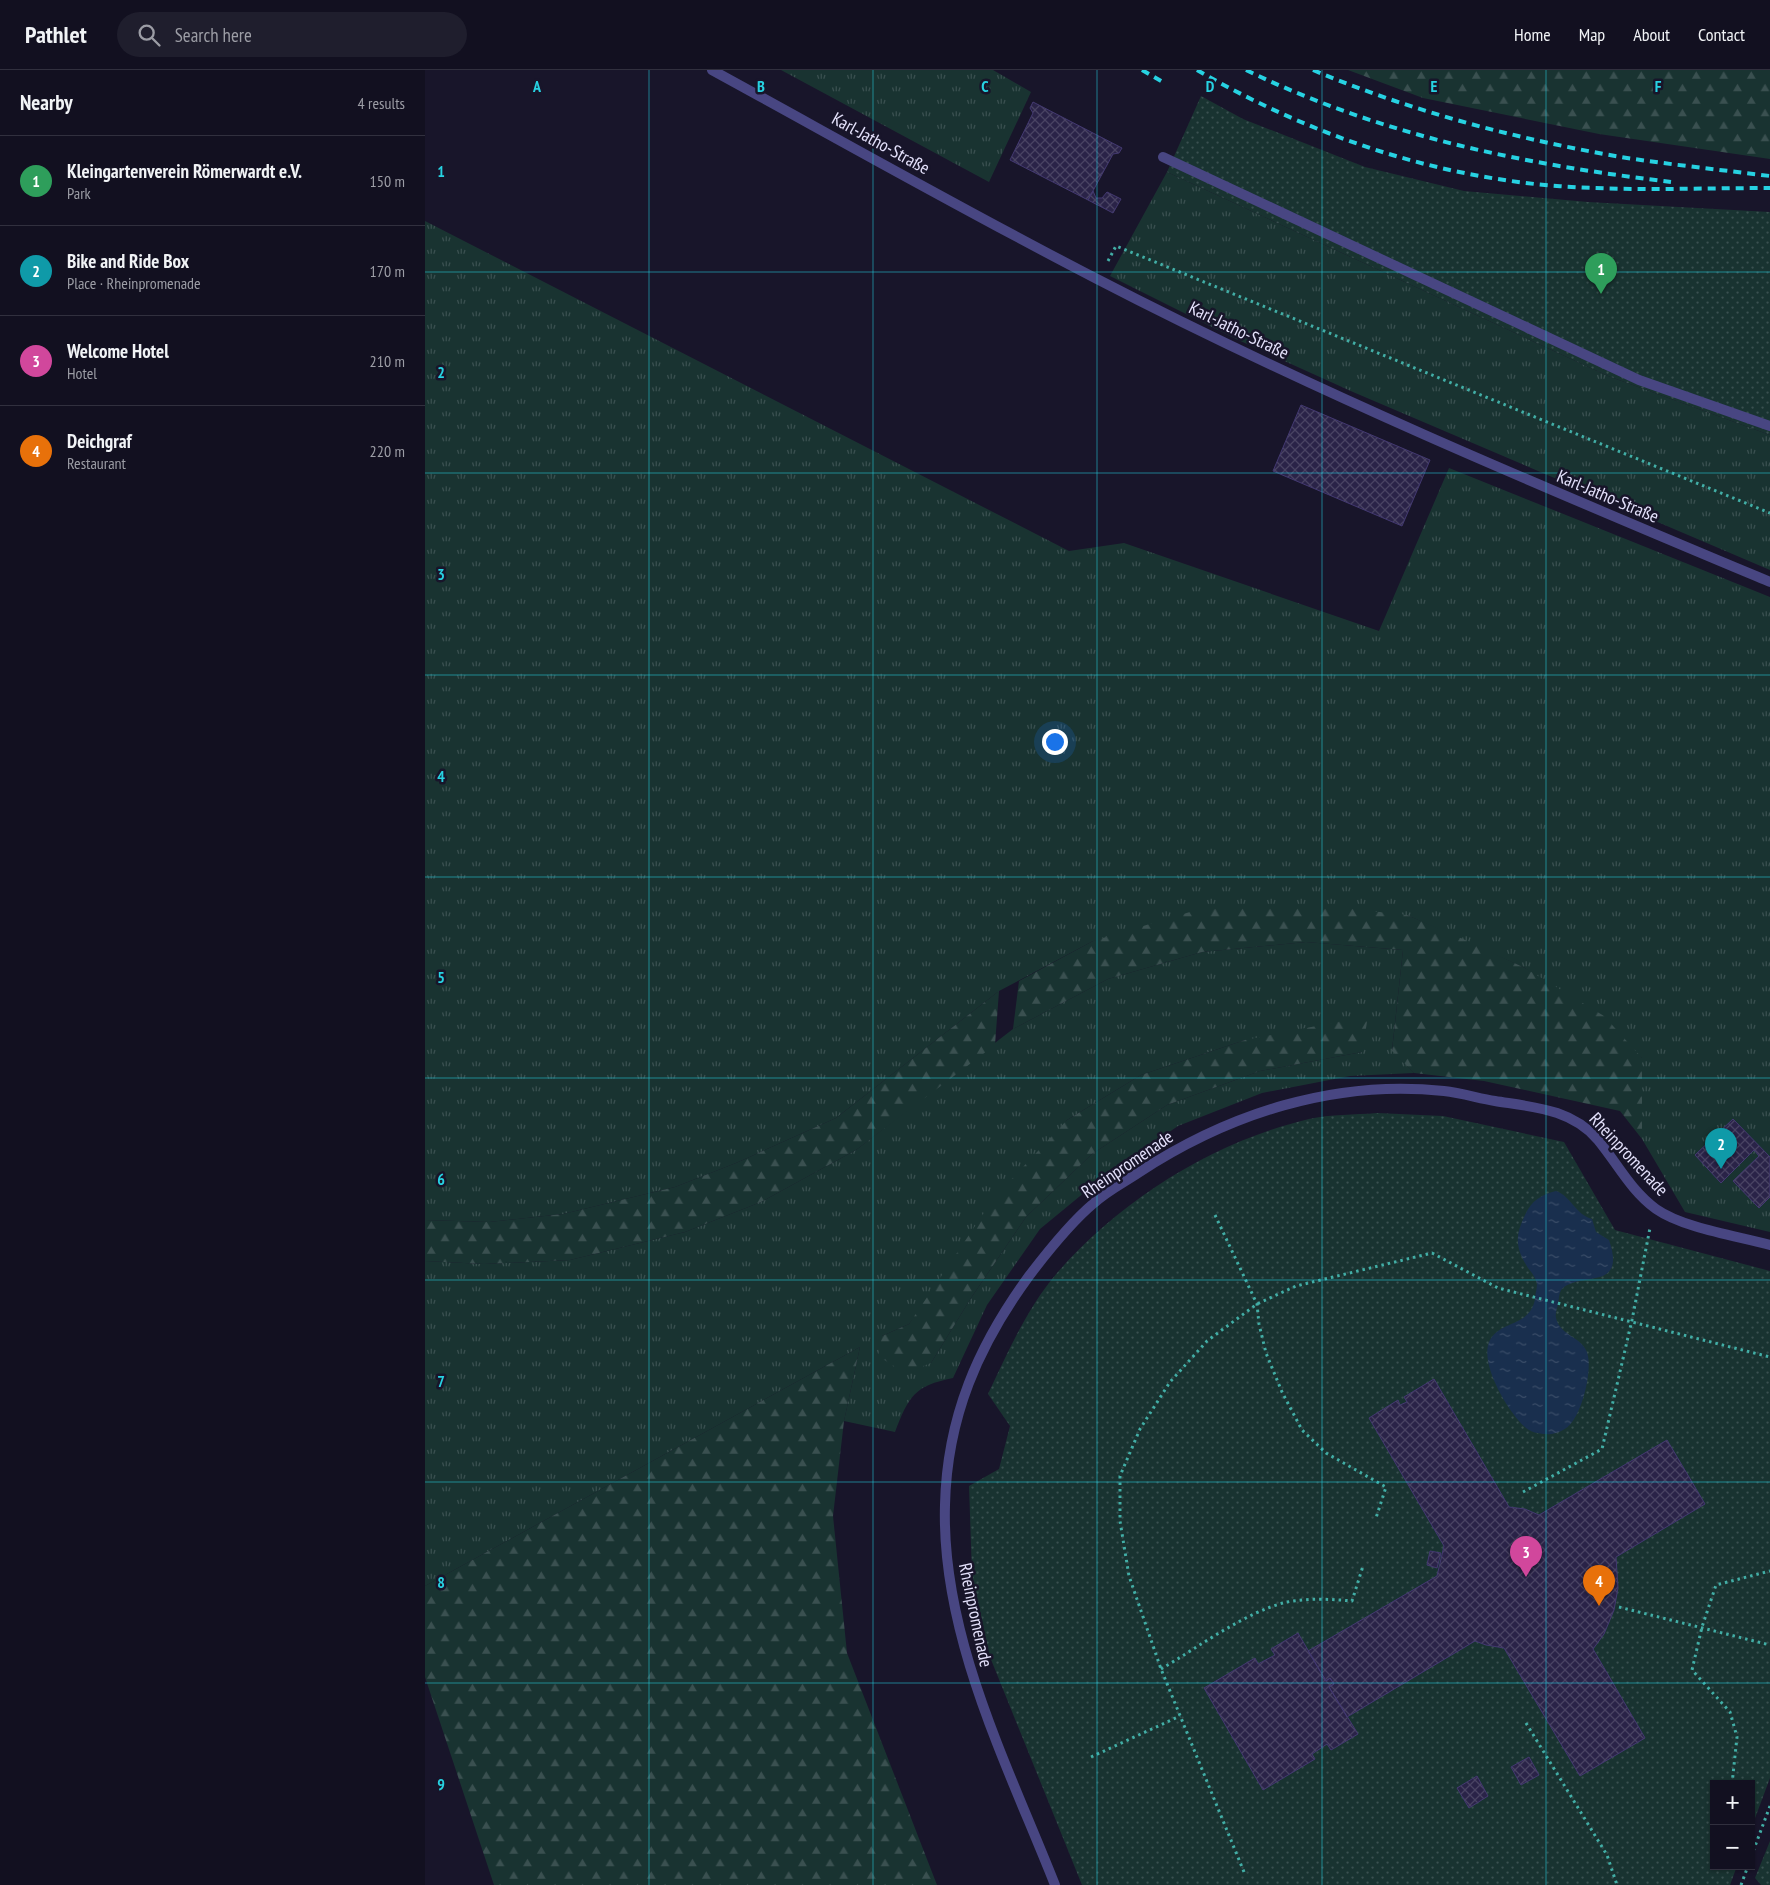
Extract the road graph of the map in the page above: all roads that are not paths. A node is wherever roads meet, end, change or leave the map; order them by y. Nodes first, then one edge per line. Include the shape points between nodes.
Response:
1 (712, 70) edge
2 (1163, 157) dead end
3 (1770, 426) edge
4 (1770, 582) edge
5 (1770, 1245) edge
6 (1055, 1885) edge

1 - 4 street, Karl-Jatho-Straße via 1099,280 1320,386 1561,494
2 - 3 street via 1639,380
5 - 6 street, Rheinpromenade via 1674,1220 1655,1208 1637,1192 1580,1122 1556,1111 1444,1091 1388,1089 1332,1093 1269,1109 1183,1145 1094,1202 1047,1253 1004,1311 969,1378 951,1434 945,1505 952,1597 973,1679

